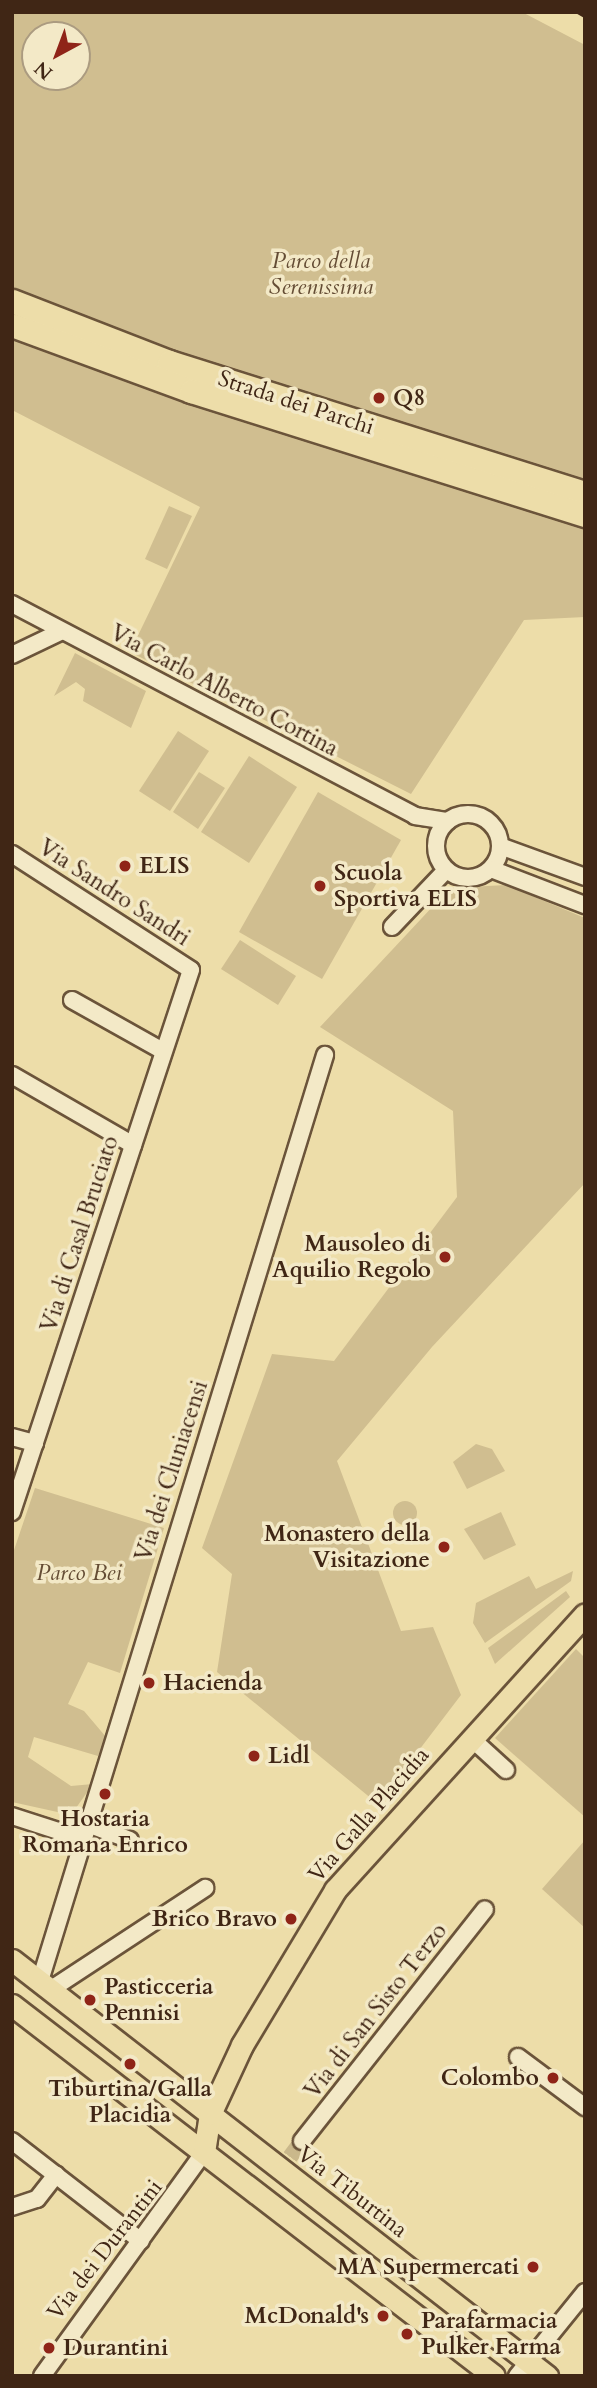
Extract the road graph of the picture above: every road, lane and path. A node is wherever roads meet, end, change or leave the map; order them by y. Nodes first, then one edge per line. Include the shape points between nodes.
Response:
1 (12, 301) edge
2 (12, 325) edge
3 (12, 331) edge
4 (56, 344) junction
5 (585, 493) edge
6 (585, 514) edge
7 (12, 604) edge
8 (62, 631) junction
9 (12, 654) edge
10 (415, 816) junction
11 (448, 821) junction
12 (436, 841) junction
13 (500, 846) junction
14 (12, 854) edge
15 (491, 869) junction
16 (446, 870) junction
17 (585, 877) edge
18 (585, 905) edge
19 (392, 927) dead end
20 (191, 970) joint
21 (72, 1000) dead end
22 (163, 1051) junction
23 (325, 1055) dead end
24 (12, 1075) edge
25 (133, 1145) junction
26 (12, 1437) edge
27 (35, 1443) junction
28 (12, 1512) edge
29 (585, 1614) edge
30 (472, 1739) junction
31 (506, 1770) dead end
32 (12, 1816) edge
33 (83, 1830) junction
34 (130, 1840) dead end
35 (205, 1888) dead end
36 (485, 1909) dead end
37 (12, 1960) edge
38 (45, 1985) junction
39 (16, 2012) edge
40 (518, 2057) dead end
41 (585, 2107) edge
42 (210, 2114) junction
43 (12, 2141) edge
44 (302, 2141) tunnel mouth
45 (204, 2152) junction
46 (57, 2175) junction
47 (12, 2207) edge
48 (141, 2241) junction
49 (585, 2292) edge
50 (523, 2368) edge
51 (42, 2376) edge
52 (494, 2376) edge
53 (547, 2376) edge

1 - 5 highway, Strada dei Parchi via 182,366
2 - 4 highway, Strada dei Parchi
3 - 4 highway
4 - 6 highway, Strada dei Parchi
7 - 8 street, Via Carlo Alberto Cortina
8 - 9 street
8 - 10 street, Via Carlo Alberto Cortina
10 - 11 street, Via Carlo Alberto Cortina
10 - 12 street, Via Carlo Alberto Cortina
11 - 12 street
11 - 13 street, Via Carlo Alberto Cortina via 480,816 495,828
12 - 16 street, Via Carlo Alberto Cortina
13 - 15 street
13 - 17 street
14 - 20 street, Via Sandro Sandri
15 - 16 street via 464,878
15 - 18 street
16 - 19 street
20 - 22 street, Via di Casal Bruciato
21 - 22 street
22 - 25 street, Via di Casal Bruciato
23 - 33 street, Via dei Cluniacensi
24 - 25 street
25 - 27 street, Via di Casal Bruciato
26 - 27 street
27 - 28 street, Via di Casal Bruciato
29 - 30 main road, Via Galla Placidia
30 - 31 street
30 - 42 main road, Via Galla Placidia via 335,1890 264,2005
32 - 33 street
33 - 34 street
33 - 38 street, Via dei Cluniacensi
35 - 38 street
36 - 44 street, Via di San Sisto Terzo
37 - 38 main road, Via Tiburtina
38 - 42 main road, Via Tiburtina
39 - 45 main road
40 - 41 street
42 - 45 main road
42 - 50 main road, Via Tiburtina via 285,2163
43 - 46 street
45 - 48 street, Via dei Durantini
45 - 52 main road
46 - 47 street via 37,2199
46 - 48 street
48 - 51 street, Via dei Durantini
49 - 50 street
50 - 53 main road, Via Tiburtina

